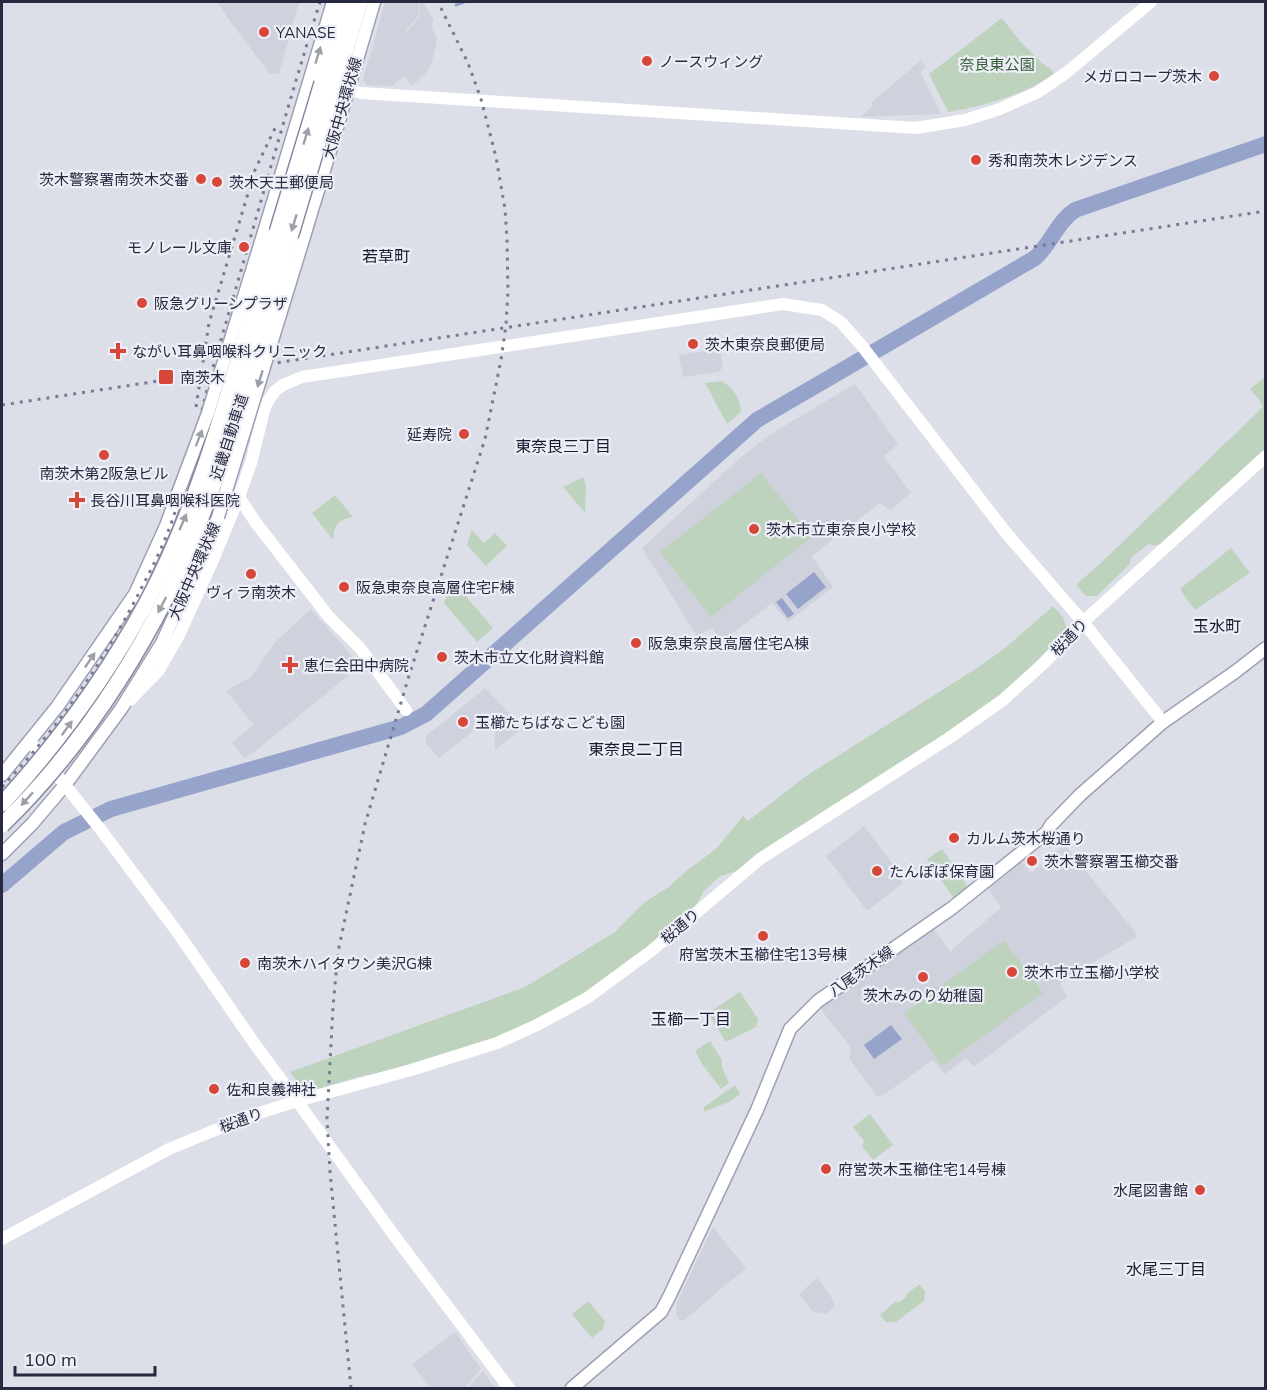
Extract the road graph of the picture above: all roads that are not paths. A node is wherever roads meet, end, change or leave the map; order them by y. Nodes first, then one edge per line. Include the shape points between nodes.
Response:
1 (333, 2) edge
2 (346, 2) edge
3 (360, 2) edge
4 (374, 2) edge
5 (1150, 2) edge
6 (348, 90) junction
7 (1266, 456) edge
8 (239, 497) junction
9 (1083, 622) junction
10 (1266, 648) edge
11 (120, 709) junction
12 (406, 710) dead end
13 (1163, 722) junction
14 (30, 741) junction
15 (2, 776) edge
16 (65, 785) junction
17 (2, 804) edge
18 (2, 825) edge
19 (2, 854) edge
20 (297, 1101) junction
21 (2, 1239) edge
22 (509, 1389) edge
23 (572, 1389) edge

14 -> 1 street, bridge via 135,594 166,526 208,413
17 -> 2 highway, 近畿自動車道, bridge via 88,698 147,602 169,556 222,417
3 -> 18 highway, 近畿自動車道, bridge via 235,421 187,554 160,610 102,705 73,745
4 - 6 street, 大阪中央環状線
5 - 6 street via 1038,92 1000,109 916,128
6 -> 11 street, 大阪中央環状線, bridge via 218,517 162,643
7 - 9 street, 桜通り
8 - 9 street via 268,401 283,385 302,377 783,304 822,310 841,322 1007,534
8 - 11 street via 179,635 159,670
8 - 12 street via 329,617 360,648
9 - 13 street
9 - 20 street, 桜通り via 1003,700 760,859 651,951 588,998 496,1043
10 - 13 street, 八尾茨木線
11 - 16 street, 大阪中央環状線
13 - 23 street, 八尾茨木線 via 1080,795 1047,832 952,908 818,1001 790,1029 757,1110 661,1312
14 - 15 street
14 - 16 street
16 - 19 street, 大阪中央環状線
16 - 20 street via 178,933
20 - 21 street, 桜通り via 169,1149
20 - 22 street

